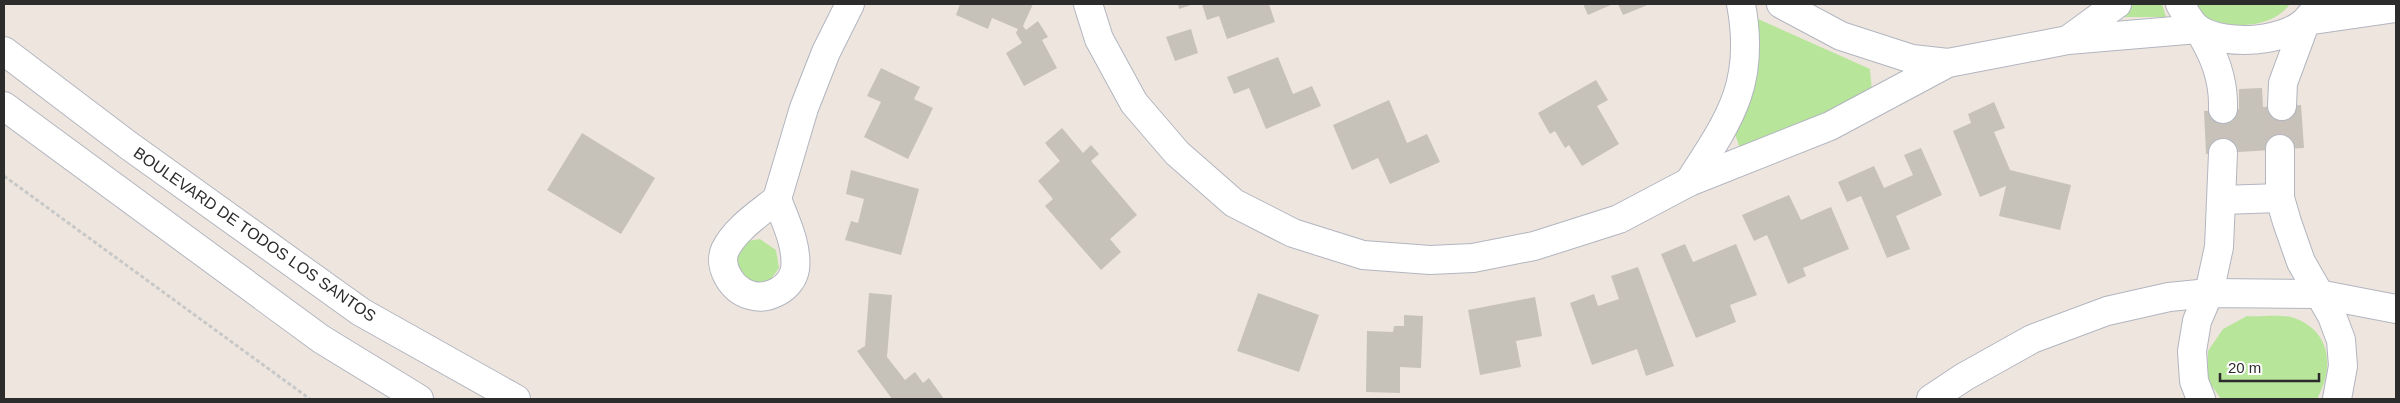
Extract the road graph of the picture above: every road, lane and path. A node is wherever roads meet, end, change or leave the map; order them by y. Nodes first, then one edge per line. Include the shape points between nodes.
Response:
1 (850, 4) edge
2 (1088, 4) edge
3 (1740, 4) edge
4 (1781, 4) edge
5 (2117, 4) edge
6 (2180, 4) edge
7 (2396, 8) edge
8 (2312, 12) edge
9 (2198, 29) junction
10 (2068, 40) junction
11 (4, 51) edge
12 (1948, 64) junction
13 (4, 106) edge
14 (2282, 106) tunnel mouth
15 (2224, 109) tunnel mouth
16 (2280, 149) tunnel mouth
17 (2223, 153) tunnel mouth
18 (4, 176) edge
19 (1689, 182) junction
20 (2280, 198) junction
21 (777, 199) dead end
22 (2222, 200) junction
23 (2209, 293) junction
24 (2318, 294) junction
25 (2396, 309) edge
26 (310, 399) edge
27 (419, 399) edge
28 (516, 399) edge
29 (1931, 399) edge
30 (2201, 399) edge
31 (2337, 399) edge

1 - 21 street via 826,52 804,108
2 - 19 street via 1099,39 1134,103 1177,153 1234,203 1293,233 1363,255 1430,260 1473,258 1534,246 1619,219
3 - 19 street via 1746,32 1742,81 1728,122
4 - 12 street via 1841,36 1912,59
5 - 10 street
6 - 9 street
7 - 8 street
8 - 9 street via 2290,32 2269,38 2221,38
8 - 14 street via 2283,83
9 - 10 street
9 - 15 street via 2212,51 2220,74
10 - 12 street
11 - 28 street, BOULEVARD DE TODOS LOS SANTOS via 128,145 361,312
12 - 19 street via 1830,126
13 - 27 street via 321,339
16 - 20 street
17 - 22 street
18 - 26 path
20 - 22 street
20 - 24 street via 2301,262
22 - 23 street via 2219,247
23 - 24 street
23 - 29 street via 2169,297 2107,311 2032,339
23 - 30 street via 2197,321 2192,350 2194,381
24 - 25 street
24 - 31 street via 2332,316 2341,340 2344,366

